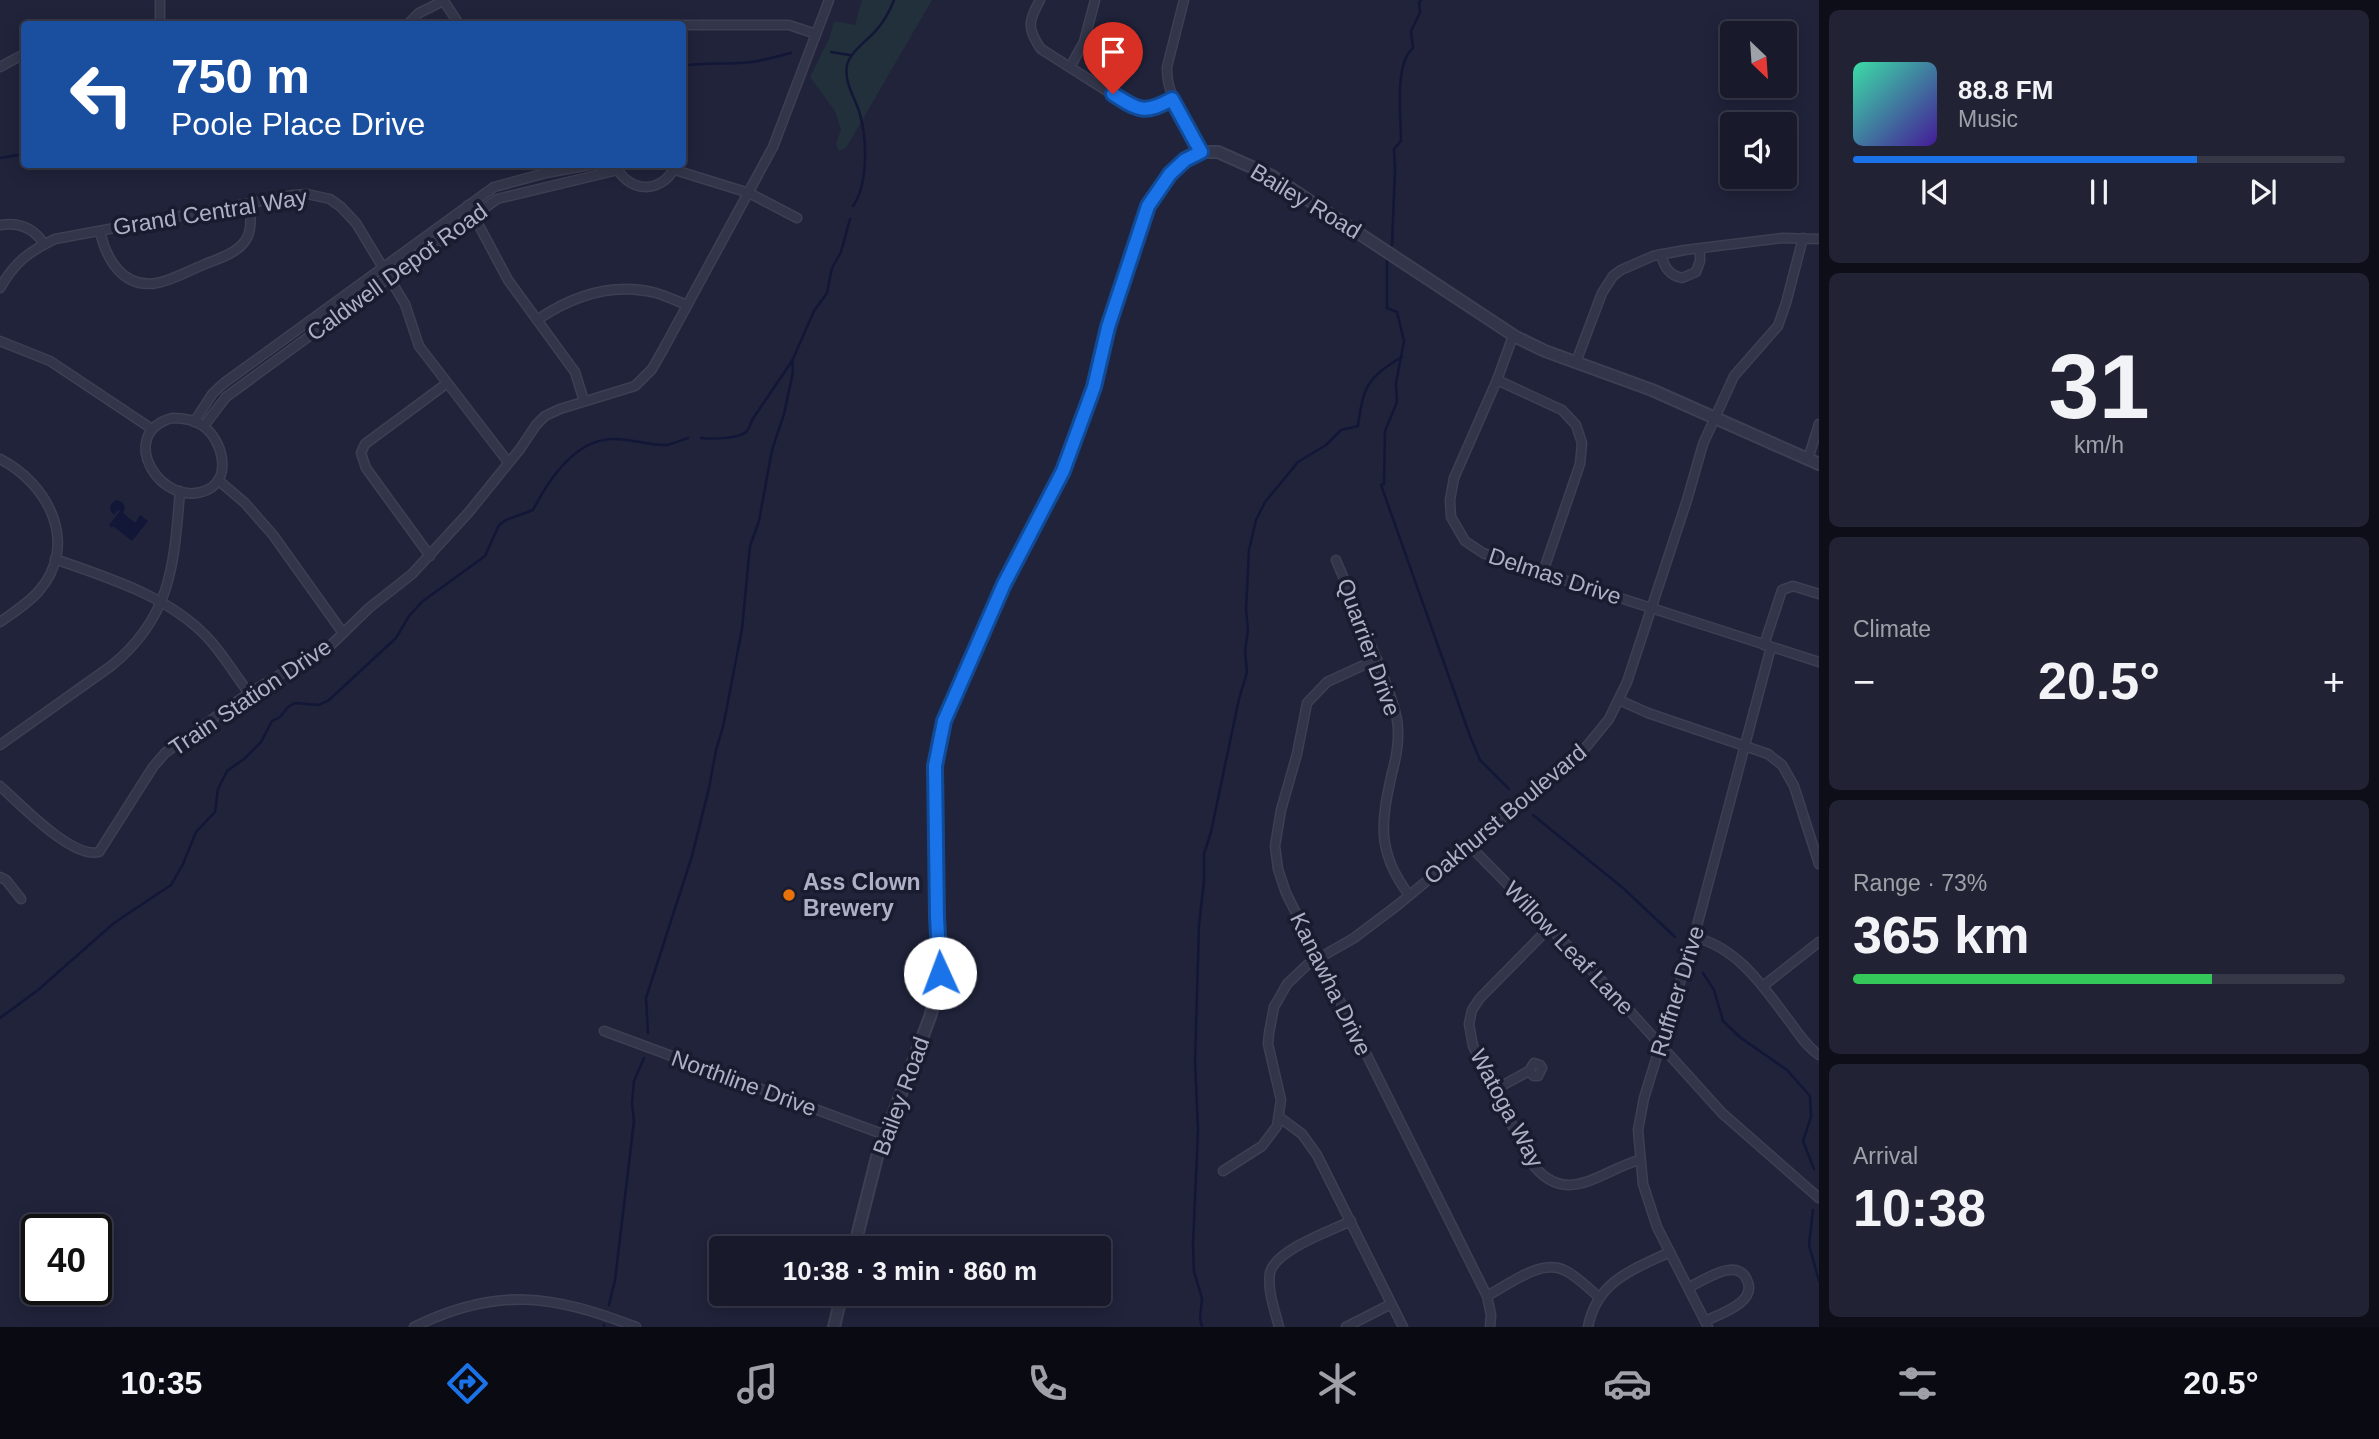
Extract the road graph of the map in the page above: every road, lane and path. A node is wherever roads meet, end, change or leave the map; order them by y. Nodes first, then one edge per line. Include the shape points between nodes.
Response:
1 (160, 0) edge
2 (829, 0) edge
3 (1040, 0) edge
4 (1095, 0) edge
5 (1184, 0) edge
6 (443, 1) edge
7 (160, 21) edge
8 (411, 21) edge
9 (456, 21) edge
10 (686, 25) edge
11 (816, 34) junction
12 (21, 56) edge
13 (0, 67) edge
14 (1070, 67) junction
15 (1172, 99) junction
16 (1201, 152) junction
17 (576, 168) edge
18 (613, 168) edge
19 (618, 168) edge
20 (674, 168) edge
21 (678, 168) edge
22 (749, 193) junction
23 (250, 204) junction
24 (468, 205) junction
25 (474, 216) junction
26 (797, 218) dead end
27 (0, 225) edge
28 (100, 231) junction
29 (1803, 239) junction
30 (1819, 239) edge
31 (44, 244) junction
32 (1700, 249) junction
33 (1661, 254) junction
34 (382, 269) junction
35 (388, 278) junction
36 (0, 288) edge
37 (687, 305) junction
38 (537, 320) junction
39 (1513, 336) junction
40 (0, 341) edge
41 (1576, 362) junction
42 (1497, 380) junction
43 (446, 384) junction
44 (584, 401) junction
45 (1715, 417) junction
46 (194, 422) junction
47 (1819, 424) edge
48 (204, 426) junction
49 (152, 429) junction
50 (0, 459) edge
51 (508, 462) junction
52 (1814, 462) edge
53 (218, 480) junction
54 (180, 491) junction
55 (430, 556) junction
56 (55, 559) junction
57 (1336, 560) dead end
58 (1544, 572) junction
59 (1819, 594) edge
60 (160, 601) junction
61 (1652, 609) junction
62 (0, 622) edge
63 (343, 633) junction
64 (1767, 646) junction
65 (1377, 659) junction
66 (1819, 662) edge
67 (249, 693) junction
68 (1619, 700) junction
69 (0, 745) edge
70 (1745, 745) junction
71 (0, 786) edge
72 (1819, 825) edge
73 (1808, 830) junction
74 (1469, 845) junction
75 (1819, 864) edge
76 (0, 877) edge
77 (1409, 895) junction
78 (21, 899) dead end
79 (1550, 927) junction
80 (1694, 937) junction
81 (1819, 942) edge
82 (1319, 958) junction
83 (1763, 986) junction
84 (604, 1031) dead end
85 (1661, 1047) junction
86 (1819, 1055) edge
87 (1529, 1072) dead end
88 (1494, 1090) junction
89 (1279, 1117) junction
90 (885, 1135) junction
91 (1639, 1160) junction
92 (1223, 1171) dead end
93 (1819, 1198) edge
94 (1351, 1221) junction
95 (856, 1236) edge
96 (1670, 1252) junction
97 (1689, 1287) junction
98 (1487, 1296) junction
99 (1599, 1297) junction
100 (1391, 1304) junction
101 (839, 1306) edge
102 (1706, 1324) edge
103 (414, 1327) edge
104 (636, 1327) edge
105 (834, 1327) edge
106 (1279, 1327) edge
107 (1346, 1327) edge
108 (1403, 1327) edge
109 (1490, 1327) edge
110 (1588, 1327) edge

1 - 7 street
2 - 11 street, Train Station Drive
3 - 14 street via 1031,16 1034,39 1041,49
4 - 14 street via 1084,42
5 - 15 street via 1167,67
6 - 8 street
6 - 9 street
10 - 11 street via 789,25
11 - 22 street, Train Station Drive via 773,147
12 - 13 street
14 - 15 street via 1134,108 1154,108
15 - 16 street
16 - 39 street, Bailey Road via 1218,152 1290,186
16 - 90 street, Bailey Road via 1170,174 1148,206 1067,462 1004,584 944,721 935,766 939,985
17 - 24 street, Caldwell Depot Road via 494,187
18 - 25 street, Caldwell Depot Road via 497,198
19 - 20 street, Caldwell Depot Road via 625,181 637,187 659,183
21 - 22 street, Caldwell Depot Road
22 - 26 street, Caldwell Depot Road
22 - 37 street, Train Station Drive
23 - 28 street, Grand Central Way
23 - 28 street via 251,226 240,247 155,283 137,282 119,273 106,253
23 - 34 street, Grand Central Way via 307,194 330,198 356,223
24 - 25 street
24 - 34 street, Caldwell Depot Road
25 - 35 street, Caldwell Depot Road
25 - 38 street via 508,280
27 - 31 street via 29,228
28 - 31 street, Grand Central Way
29 - 30 street
29 - 32 street
29 - 45 street, Oakhurst Boulevard via 1778,326 1734,376
31 - 36 street, Grand Central Way via 20,260
32 - 33 street
32 - 33 street via 1696,272 1682,278 1670,272
33 - 41 street via 1621,270 1606,284
34 - 35 street, Grand Central Way
34 - 46 street, Caldwell Depot Road via 224,383
35 - 43 street, Grand Central Way via 405,304 419,346
35 - 48 street, Caldwell Depot Road via 226,397
37 - 38 street via 655,293 607,290 580,296
37 - 44 street, Train Station Drive via 644,378 623,391
38 - 44 street via 575,372
39 - 41 street, Bailey Road
39 - 42 street, Delmas Drive
40 - 49 street via 50,361
41 - 45 street, Bailey Road
42 - 58 street via 1562,410 1576,425 1582,443 1580,464
42 - 58 street, Delmas Drive via 1454,478 1451,517 1473,548
43 - 51 street, Grand Central Way
43 - 55 street via 365,444 360,453
44 - 51 street, Train Station Drive via 545,416
45 - 52 street, Bailey Road
45 - 61 street, Oakhurst Boulevard
46 - 48 street
46 - 49 street via 172,418
47 - 52 street
48 - 53 street via 221,453
49 - 54 street via 146,445 149,462 163,482
50 - 56 street via 29,477 49,505 55,519
51 - 55 street, Train Station Drive
53 - 54 street via 207,490
53 - 63 street via 273,536
54 - 60 street via 173,567
55 - 63 street, Train Station Drive
56 - 60 street
56 - 62 street via 39,591
57 - 65 street, Quarrier Drive
58 - 61 street, Delmas Drive
59 - 64 street, Ruffner Drive via 1793,586 1782,590
60 - 67 street via 207,637
60 - 69 street via 127,653
61 - 64 street, Delmas Drive
61 - 68 street, Oakhurst Boulevard
63 - 67 street, Train Station Drive via 316,655
64 - 66 street, Delmas Drive
64 - 70 street, Ruffner Drive
65 - 77 street, Quarrier Drive via 1399,734 1382,834
65 - 82 street, Kanawha Drive via 1327,682 1307,703 1281,810 1275,846 1278,869
67 - 71 street, Train Station Drive via 165,753 102,849 93,853 62,840
68 - 70 street
68 - 74 street, Oakhurst Boulevard via 1582,752
70 - 73 street via 1782,765
70 - 80 street, Ruffner Drive
72 - 73 street
73 - 75 street
74 - 77 street, Oakhurst Boulevard
74 - 79 street, Willow Leaf Lane
76 - 78 street
77 - 82 street, Oakhurst Boulevard via 1354,938
79 - 85 street, Willow Leaf Lane
79 - 88 street, Watoga Way via 1472,1010 1470,1038
80 - 83 street via 1731,953
80 - 85 street, Ruffner Drive
81 - 83 street
82 - 89 street, Oakhurst Boulevard via 1287,984 1270,1020 1268,1044 1281,1100
82 - 98 street, Kanawha Drive
83 - 86 street
84 - 90 street, Northline Drive
85 - 91 street, Ruffner Drive via 1644,1098
85 - 93 street, Willow Leaf Lane via 1741,1132
87 - 88 street
88 - 91 street, Watoga Way via 1530,1161 1554,1183 1584,1184
89 - 92 street via 1262,1146
89 - 94 street via 1307,1139
90 - 95 street, Bailey Road
91 - 96 street, Ruffner Drive via 1646,1196
94 - 100 street
94 - 106 street via 1287,1252 1271,1269
96 - 97 street, Ruffner Drive
96 - 99 street via 1622,1276
97 - 102 street, Ruffner Drive
97 - 102 street via 1727,1270 1738,1270 1748,1281 1743,1301
98 - 99 street via 1551,1267 1569,1274
98 - 109 street, Kanawha Drive
99 - 110 street
100 - 107 street
100 - 108 street
101 - 105 street
103 - 104 street via 473,1304 517,1299 582,1307

